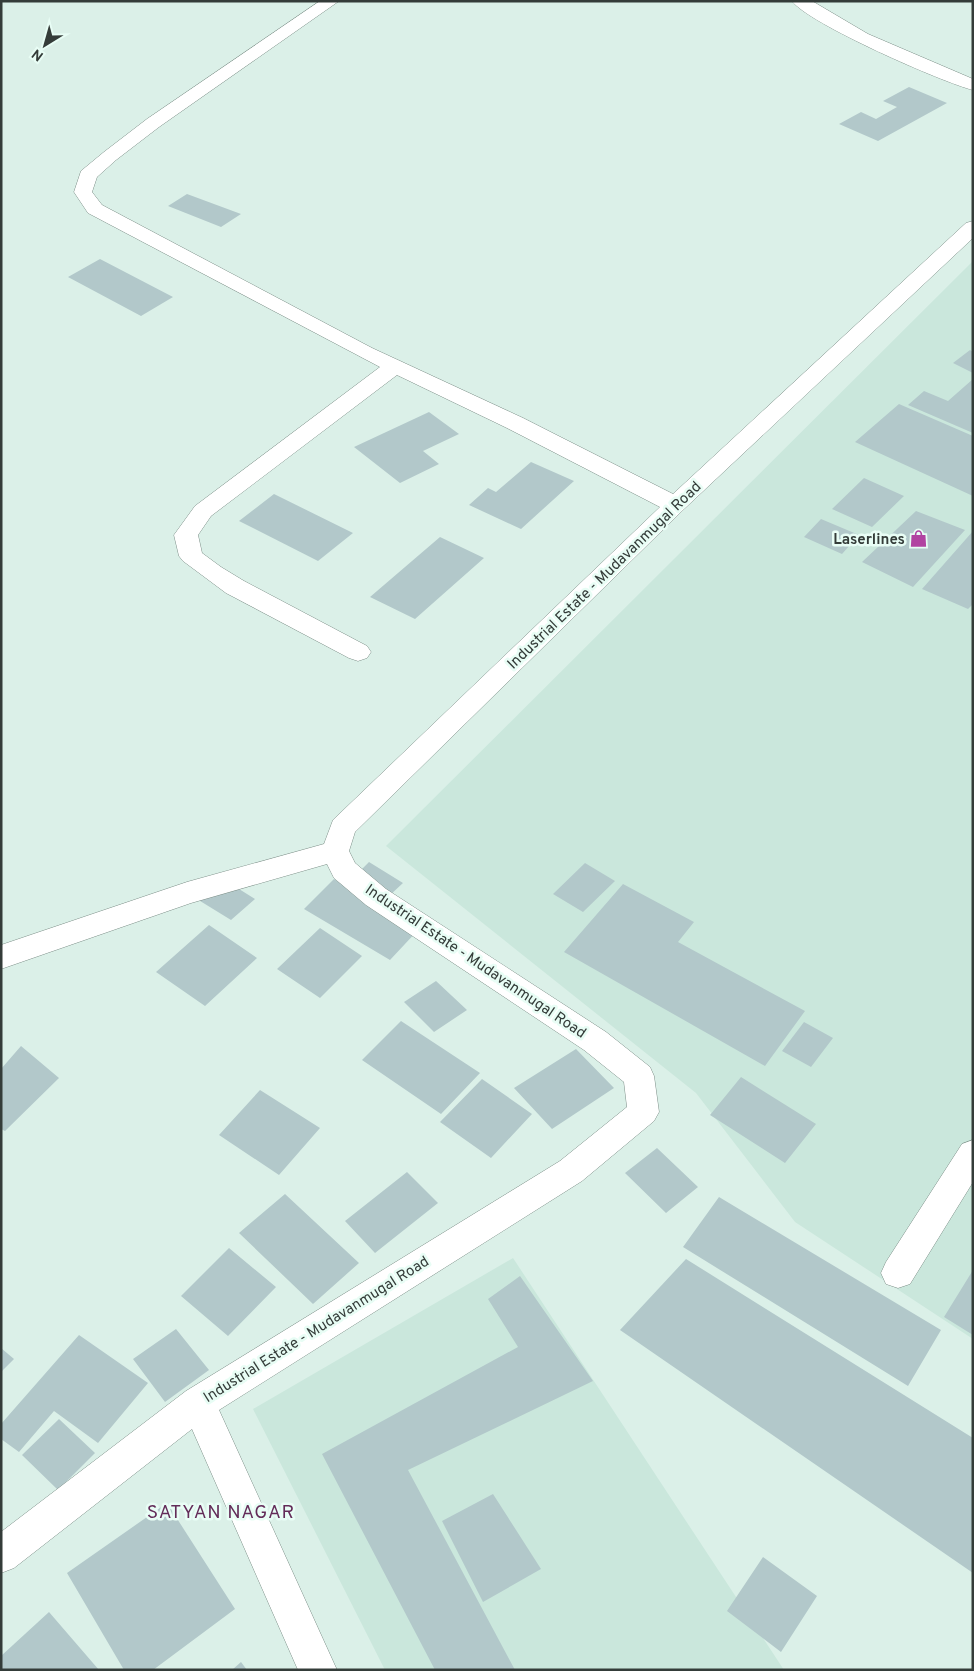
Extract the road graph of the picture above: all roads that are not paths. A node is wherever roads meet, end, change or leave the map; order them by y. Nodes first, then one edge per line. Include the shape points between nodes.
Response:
1 (331, 1) edge
2 (800, 1) edge
3 (973, 85) edge
4 (973, 227) edge
5 (395, 366) junction
6 (675, 505) junction
7 (358, 652) dead end
8 (335, 851) junction
9 (1, 957) edge
10 (973, 1154) edge
11 (898, 1273) dead end
12 (198, 1403) junction
13 (1, 1555) edge
14 (318, 1670) edge

1 - 5 street via 110,156 88,175 82,192 95,209
2 - 3 street via 868,39
4 - 6 street, Industrial Estate - Mudavanmugal Road
5 - 6 street via 515,422
5 - 7 street via 203,511 186,535 191,556 213,573
6 - 8 street, Industrial Estate - Mudavanmugal Road via 343,827
8 - 9 street via 187,893
8 - 12 street, Industrial Estate - Mudavanmugal Road via 344,870 376,897 595,1041 639,1076 643,1112 571,1171
10 - 11 street
12 - 13 street, Industrial Estate - Mudavanmugal Road
12 - 14 street

